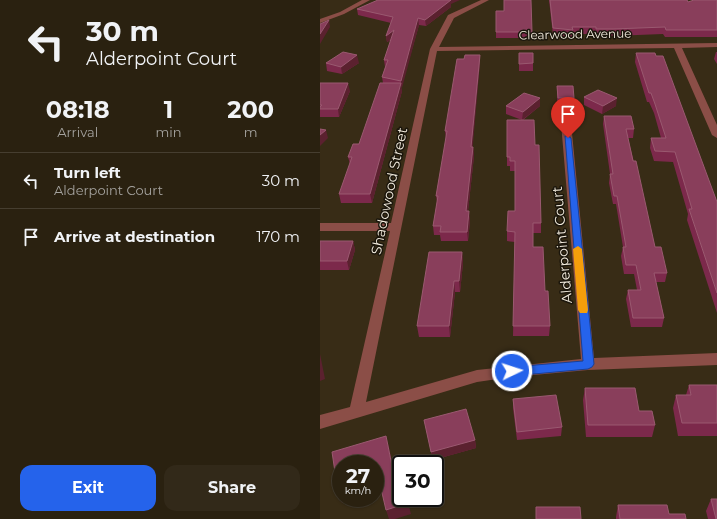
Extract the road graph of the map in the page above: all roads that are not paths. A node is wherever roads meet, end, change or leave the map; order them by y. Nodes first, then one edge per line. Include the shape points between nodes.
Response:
1 (356, 0) edge
2 (367, 0) edge
3 (486, 0) edge
4 (320, 16) edge
5 (320, 21) edge
6 (677, 45) junction
7 (717, 45) edge
8 (434, 48) junction
9 (706, 106) junction
10 (717, 106) edge
11 (566, 123) dead end
12 (717, 134) edge
13 (320, 227) edge
14 (395, 227) junction
15 (717, 359) edge
16 (588, 364) junction
17 (357, 411) junction
18 (320, 422) edge

1 - 4 street
2 - 5 street
3 - 8 street, Shadowood Street via 452,17
6 - 7 street, Clearwood Avenue
6 - 8 street, Clearwood Avenue
6 - 9 street
8 - 14 street, Shadowood Street
9 - 10 street
9 - 12 street
11 - 16 street, Alderpoint Court
13 - 14 street
14 - 17 street, Shadowood Street
15 - 16 street
16 - 17 street via 477,376
17 - 18 street

